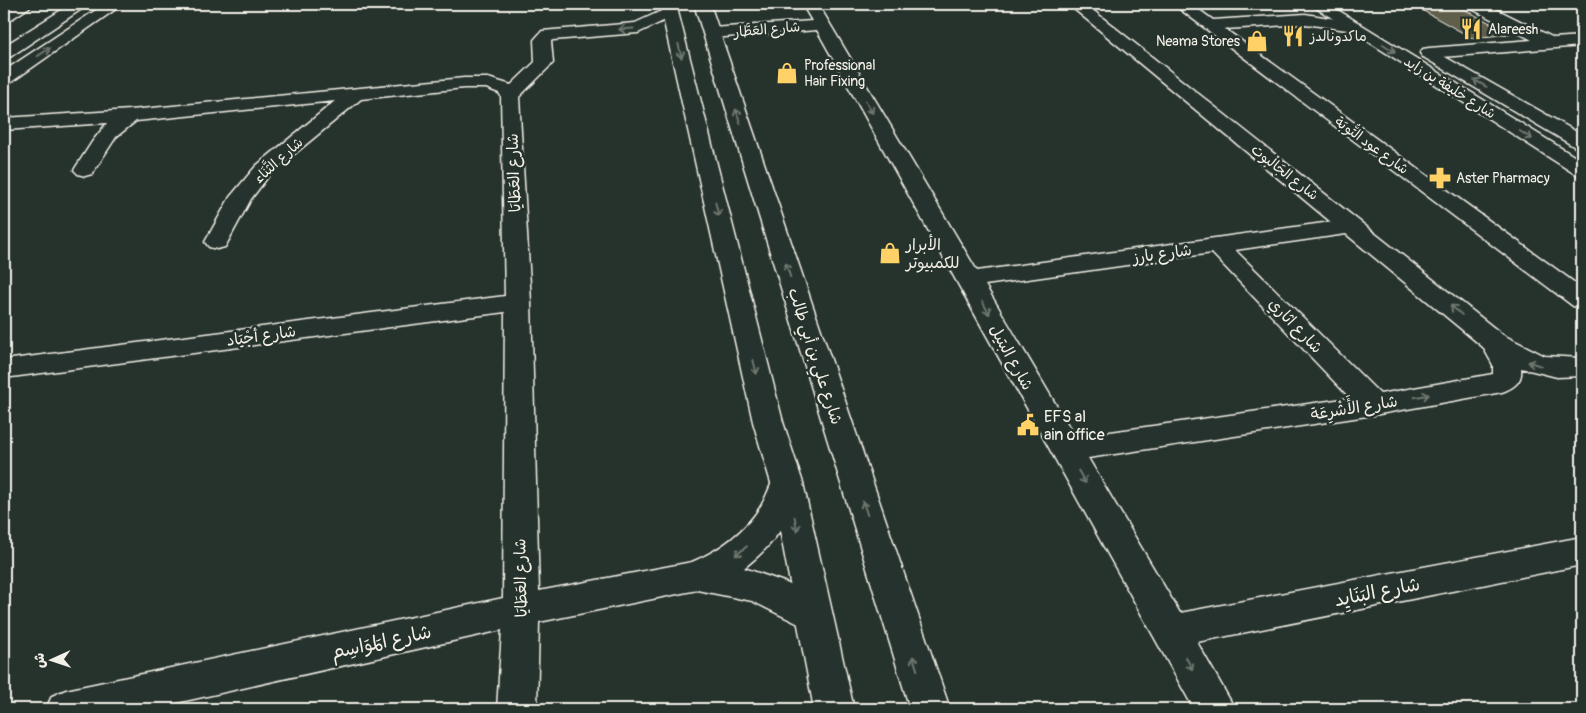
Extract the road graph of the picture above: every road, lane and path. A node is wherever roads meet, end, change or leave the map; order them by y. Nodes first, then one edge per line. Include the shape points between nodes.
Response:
1 (26, 4) edge
2 (81, 4) edge
3 (115, 4) edge
4 (702, 4) edge
5 (810, 4) edge
6 (1076, 4) edge
7 (1181, 4) edge
8 (1347, 4) edge
9 (1474, 4) edge
10 (1322, 6) edge
11 (669, 8) edge
12 (4, 17) edge
13 (1305, 19) junction
14 (821, 25) junction
15 (1209, 26) junction
16 (1354, 26) junction
17 (712, 34) junction
18 (1582, 41) edge
19 (1553, 44) junction
20 (4, 53) edge
21 (1430, 53) junction
22 (1582, 59) edge
23 (4, 80) edge
24 (357, 94) junction
25 (510, 96) junction
26 (131, 116) junction
27 (4, 124) edge
28 (1582, 144) edge
29 (85, 170) dead end
30 (1582, 170) edge
31 (1353, 226) junction
32 (217, 242) dead end
33 (1218, 245) junction
34 (970, 280) junction
35 (1582, 300) edge
36 (518, 302) junction
37 (1493, 342) junction
38 (1582, 367) edge
39 (4, 369) edge
40 (1374, 404) junction
41 (1066, 450) junction
42 (787, 483) junction
43 (1582, 551) edge
44 (696, 576) junction
45 (521, 610) junction
46 (814, 615) junction
47 (1171, 631) junction
48 (66, 709) edge
49 (517, 709) edge
50 (834, 709) edge
51 (930, 709) edge
52 (1215, 709) edge

1 - 12 street
2 - 20 street
23 -> 3 street
4 - 17 street, شارع علي بن أبي طالب
5 - 14 street, شارع البتيل
6 - 31 street, شارع الجَالْبوت
7 - 15 street, شارع عود التُّوبَة
8 - 21 street, شارع خليفة بن زايد
9 - 19 street
10 - 13 street
10 - 16 street, شارع خليفة بن زايد
11 -> 25 street via 638,28 548,35 542,40 544,63
11 -> 42 street via 768,422
13 - 15 street
13 - 16 street
14 - 17 street, شارع العَطَّار
14 -> 34 street, شارع البتيل
15 - 35 street, شارع عود التُّوبَة
16 -> 30 street, شارع خليفة بن زايد
51 -> 17 street, شارع علي بن أبي طالب
18 - 19 street
19 - 21 street
19 - 22 street
28 -> 21 street, شارع خليفة بن زايد
24 - 25 street via 477,82 500,86
24 - 26 street
24 - 32 street, شارع الثَّنَاء via 262,170 241,197
25 - 36 street, شارع العَطَايَا
26 - 27 street
26 - 29 street via 116,123
31 - 33 street, شارع بارز
37 -> 31 street, شارع الجَالْبوت
33 - 34 street, شارع بارز
33 - 40 street, شارع اثاري
34 -> 41 street, شارع البتيل
36 - 39 street, شارع أجْيَاد
36 - 45 street, شارع العَطَايَا
38 -> 37 street via 1542,366 1523,360
40 -> 37 street, شارع الأَشْرِعَة via 1502,382 1508,375 1507,365
40 - 41 street, شارع الأَشْرِعَة
41 -> 47 street, شارع البتيل
42 -> 44 street, شارع المَوَاسِم via 775,512 756,539 727,562
42 -> 46 street
43 - 47 street, شارع البَنَايِد
44 - 45 street, شارع المَوَاسِم
44 - 46 street, شارع المَوَاسِم via 723,577 755,584
45 - 48 street, شارع المَوَاسِم
45 - 49 street, شارع العَطَايَا
46 - 50 street
47 -> 52 street, شارع البتيل

